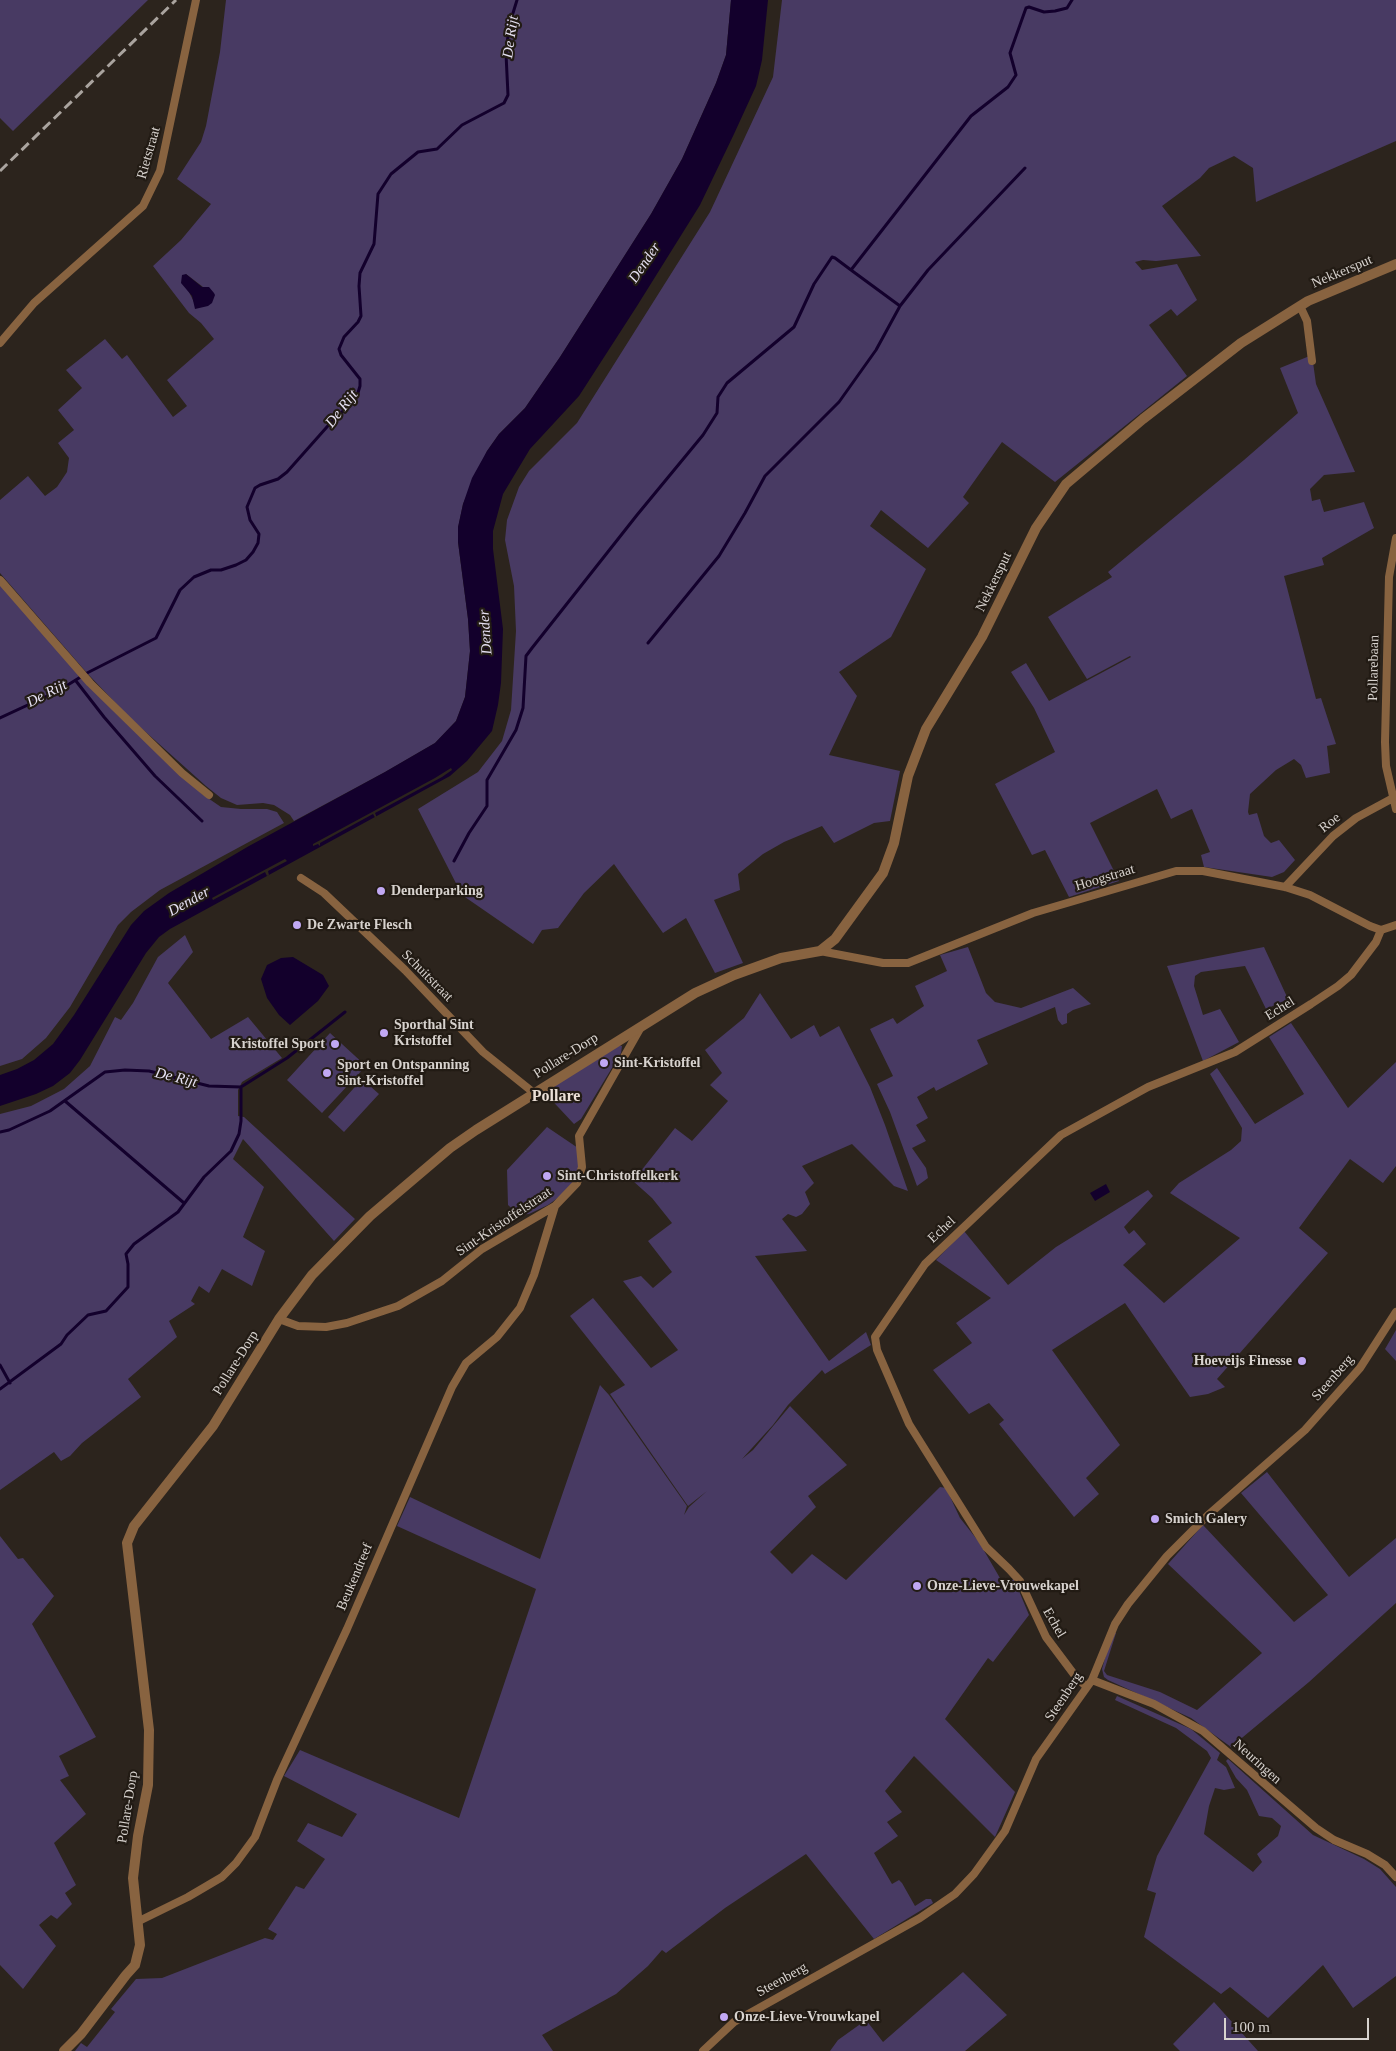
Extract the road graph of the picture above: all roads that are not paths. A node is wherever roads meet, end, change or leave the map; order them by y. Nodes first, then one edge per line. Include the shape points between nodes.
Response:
1 (196, 0) edge
2 (1396, 264) edge
3 (1300, 306) junction
4 (0, 343) edge
5 (1312, 360) dead end
6 (1396, 538) edge
7 (0, 580) edge
8 (210, 795) dead end
9 (1393, 798) junction
10 (1396, 809) edge
11 (301, 878) dead end
12 (1284, 887) junction
13 (1396, 925) edge
14 (1382, 930) junction
15 (820, 951) junction
16 (642, 1025) junction
17 (534, 1093) junction
18 (555, 1206) junction
19 (1396, 1312) edge
20 (279, 1319) junction
21 (1092, 1680) junction
22 (1087, 1688) junction
23 (1396, 1877) edge
24 (137, 1922) junction
25 (64, 2051) edge
26 (703, 2051) edge

1 - 4 street, Rietstraat via 160,171 143,206 34,303
2 - 3 street, Nekkersput
3 - 5 street via 1307,321
3 - 15 street, Nekkersput via 1241,343 1066,484 1036,528 982,637 923,736 908,776 894,842 883,873 835,939
6 - 9 street, Pollarebaan via 1389,577 1385,742
7 - 8 street via 90,684
9 - 10 street
9 - 12 street, Roe via 1356,818 1332,836
11 - 17 street, Schuitstraat via 324,892 483,1052
12 - 14 street, Hoogstraat via 1310,895
12 - 15 street, Hoogstraat via 1202,871 1176,871 1033,913 908,962 883,963
13 - 14 street
14 - 22 street, Echel via 1351,975 1338,986 1236,1052 1148,1087 1061,1135 925,1264 875,1337 877,1350 909,1424 986,1547 1020,1581 1046,1637
15 - 16 street, Pollare-Dorp via 781,958 734,975 696,992
16 - 17 street, Pollare-Dorp
16 - 18 street, Sint-Kristoffelstraat via 579,1136 582,1167 577,1183
17 - 20 street, Pollare-Dorp via 450,1148 396,1192 312,1275
18 - 20 street, Sint-Kristoffelstraat via 482,1248 442,1281 398,1306 326,1327 298,1326
18 - 24 street, Beukendreef via 520,1308 497,1337 466,1363 452,1387 255,1836 236,1863 222,1876
19 - 21 street, Steenberg via 1360,1368 1308,1426 1207,1516 1147,1579 1115,1624
20 - 24 street, Pollare-Dorp via 212,1426 134,1526 127,1543 149,1730 148,1785 134,1862
21 - 22 street, Steenberg
21 - 23 street, Neuringen via 1154,1704 1203,1731 1316,1828 1386,1865
22 - 26 street, Steenberg via 1036,1759 1005,1831 955,1894 920,1918 734,2022
24 - 25 street, Pollare-Dorp via 140,1945 135,1965

